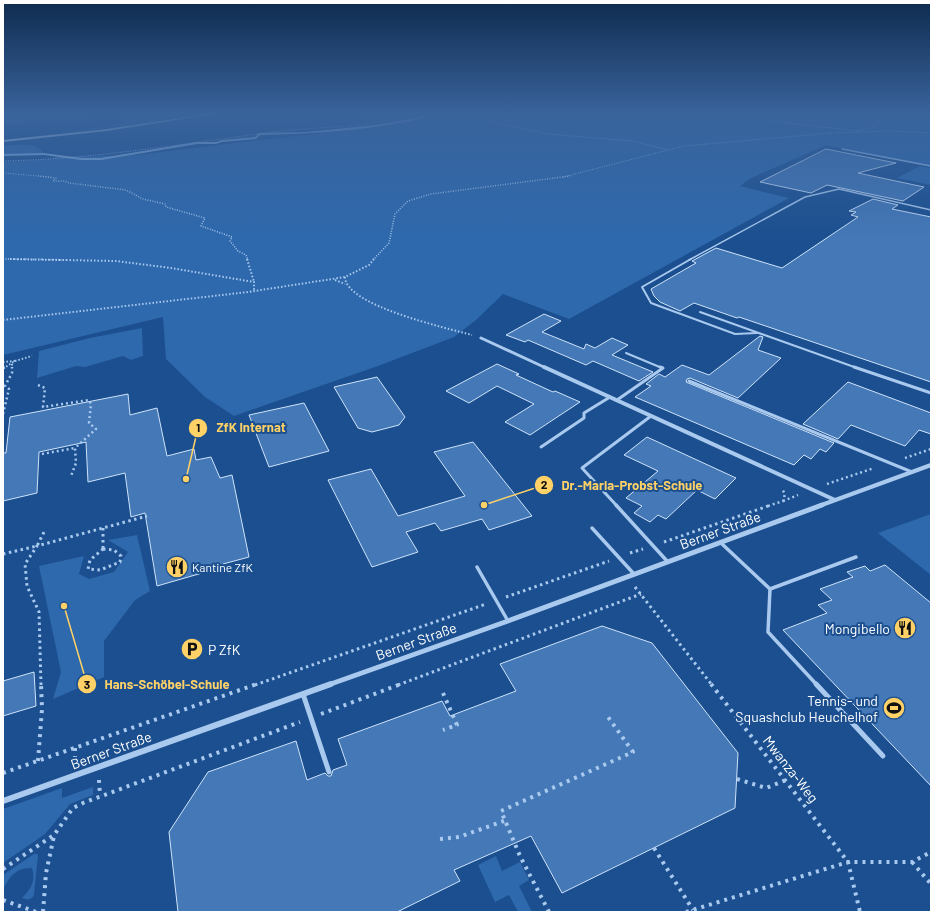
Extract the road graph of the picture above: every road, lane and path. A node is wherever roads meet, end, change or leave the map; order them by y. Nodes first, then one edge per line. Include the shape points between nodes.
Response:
1 (101, 155) edge
2 (652, 155) edge
3 (872, 155) edge
4 (3, 161) edge
5 (931, 166) edge
6 (3, 173) edge
7 (931, 210) edge
8 (3, 259) edge
9 (345, 277) junction
10 (336, 280) junction
11 (254, 282) junction
12 (346, 284) junction
13 (254, 291) junction
14 (700, 312) dead end
15 (3, 320) edge
16 (757, 333) junction
17 (481, 338) joint
18 (626, 353) dead end
19 (32, 356) dead end
20 (15, 361) junction
21 (3, 362) edge
22 (12, 364) junction
23 (3, 368) edge
24 (689, 381) dead end
25 (38, 385) dead end
26 (931, 393) edge
27 (610, 397) junction
28 (617, 400) junction
29 (3, 414) edge
30 (651, 416) junction
31 (541, 447) dead end
32 (75, 448) junction
33 (931, 449) edge
34 (42, 454) dead end
35 (891, 463) junction
36 (931, 465) edge
37 (912, 472) junction
38 (71, 476) dead end
39 (780, 486) dead end
40 (813, 489) junction
41 (835, 500) junction
42 (783, 501) junction
43 (147, 516) dead end
44 (103, 528) junction
45 (592, 528) dead end
46 (45, 530) dead end
47 (721, 543) junction
48 (37, 546) junction
49 (653, 546) junction
50 (103, 549) junction
51 (3, 554) edge
52 (619, 557) junction
53 (856, 557) dead end
54 (667, 562) junction
55 (476, 567) dead end
56 (634, 574) junction
57 (627, 577) junction
58 (770, 589) junction
59 (641, 594) junction
60 (496, 601) junction
61 (508, 621) junction
62 (443, 693) dead end
63 (303, 694) junction
64 (311, 718) junction
65 (608, 718) dead end
66 (443, 730) dead end
67 (883, 756) dead end
68 (38, 760) junction
69 (329, 772) dead end
70 (3, 773) edge
71 (737, 779) dead end
72 (786, 780) junction
73 (3, 801) edge
74 (504, 821) junction
75 (54, 836) junction
76 (440, 839) dead end
77 (654, 848) dead end
78 (931, 852) edge
79 (848, 862) junction
80 (912, 862) junction
81 (3, 869) edge
82 (931, 884) edge
83 (3, 900) edge
84 (693, 910) junction
85 (36, 912) edge
86 (43, 912) edge
87 (549, 912) edge
88 (686, 912) edge
89 (860, 912) edge

1 - 4 path
2 - 9 path via 569,176 431,194 408,201 395,214 389,243 369,264
3 - 5 lane
6 - 11 path via 54,177 56,178 53,181 126,190 143,199 205,218 201,226 232,237 230,241 246,255
7 - 16 lane via 839,189 805,197 642,287 651,303 735,334
8 - 11 path via 116,261
9 - 10 path
9 - 12 path
10 - 12 path
10 - 13 path
11 - 13 path
12 - 17 path via 353,293 381,309
13 - 15 path
14 - 16 lane
16 - 26 lane
17 - 27 street
18 - 28 lane via 663,368
19 - 20 path
20 - 21 path
20 - 22 path
22 - 23 path
22 - 29 path via 12,373 5,386 9,389
24 - 35 lane
25 - 32 path via 45,388 43,407 89,400 89,423 96,429
27 - 28 street
27 - 31 lane via 584,413 584,418
28 - 30 street
30 - 40 street
30 - 49 lane via 582,468
32 - 34 path
32 - 38 path via 77,465
33 - 35 path
35 - 37 lane
35 - 40 path
36 - 37 street, Berner Straße
37 - 41 street, Berner Straße
39 - 42 path via 785,494
40 - 41 street
40 - 42 path
41 - 47 street, Berner Straße
42 - 49 path
43 - 44 path
44 - 48 path
44 - 50 path
45 - 52 lane
46 - 48 path
47 - 54 street, Berner Straße
47 - 58 lane
48 - 51 path
48 - 68 path via 25,564 27,586 39,612 42,709
49 - 52 path
49 - 54 lane
50 - 50 path via 90,560 88,569 96,572 120,562 120,556 114,550
52 - 56 lane
52 - 60 path
53 - 58 lane
54 - 56 street, Berner Straße
55 - 60 lane
56 - 57 street, Berner Straße
57 - 59 path, Mwanza-Weg
57 - 61 street, Berner Straße
58 - 67 lane via 768,632
59 - 64 path
59 - 72 path, Mwanza-Weg
60 - 61 lane
60 - 68 path
61 - 63 street, Berner Straße
62 - 66 path via 457,724
63 - 64 lane
63 - 73 street, Berner Straße
64 - 69 lane
64 - 75 path via 83,803 73,808
65 - 74 path via 633,752 501,811
68 - 70 path
71 - 72 path via 766,788
72 - 79 path, Mwanza-Weg
74 - 76 path via 459,838
74 - 87 path
75 - 81 path
75 - 86 path via 46,873
77 - 84 path
78 - 80 path
79 - 80 path
79 - 84 path
79 - 89 path
80 - 82 path
83 - 85 path
84 - 88 path

